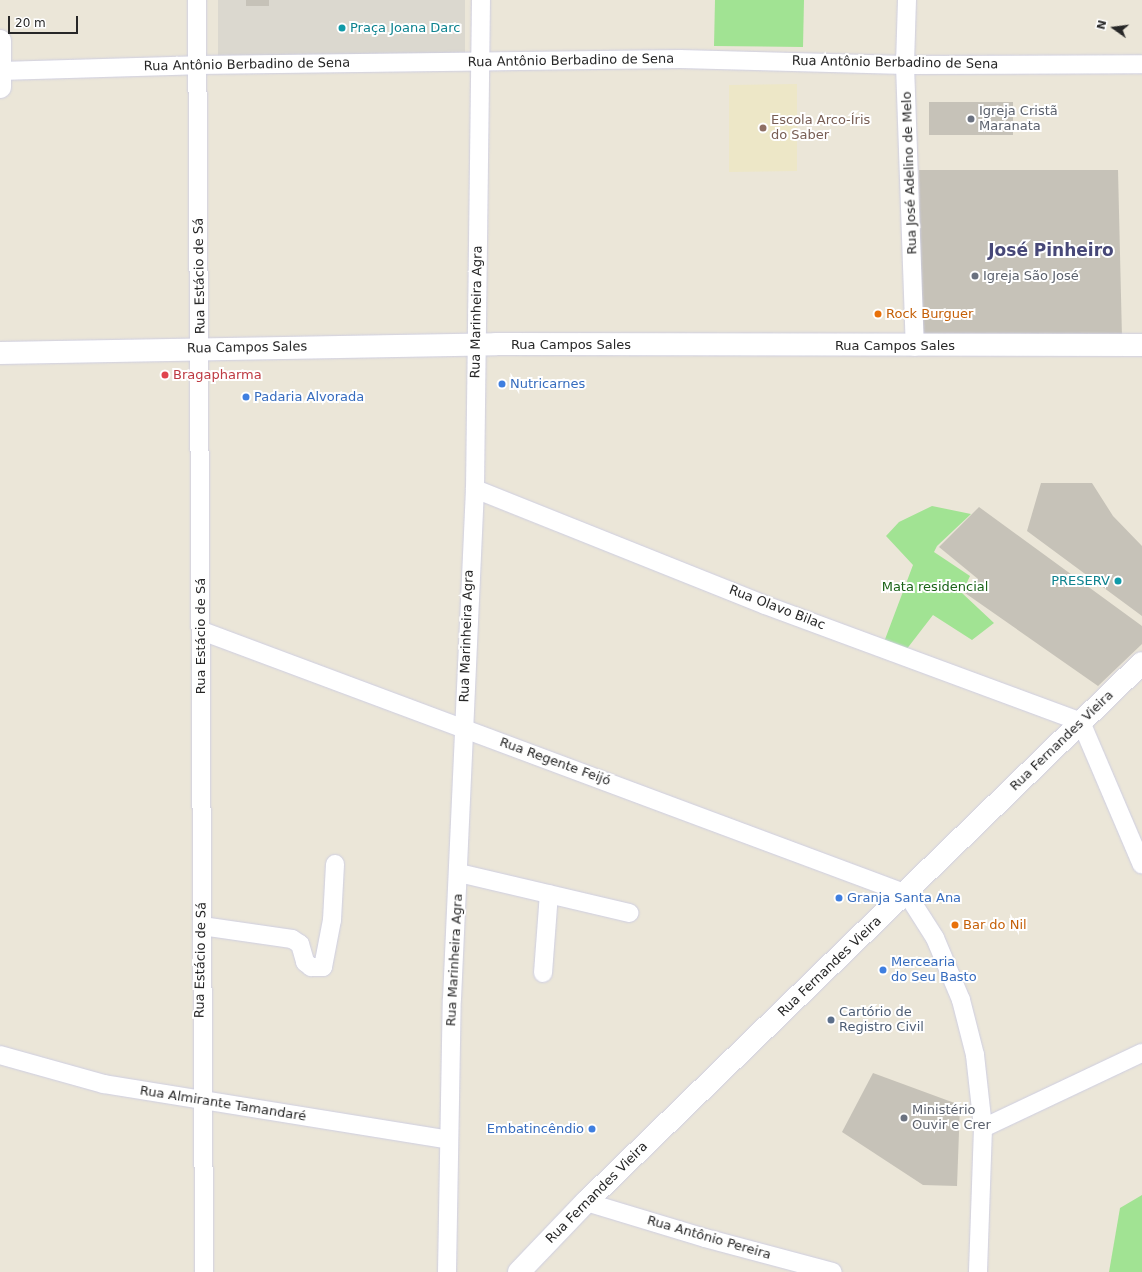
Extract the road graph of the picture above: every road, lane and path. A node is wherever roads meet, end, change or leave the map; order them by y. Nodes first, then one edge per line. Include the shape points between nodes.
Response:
1 (197, 0) edge
2 (481, 0) edge
3 (907, 0) edge
4 (0, 41) edge
5 (478, 62) junction
6 (1142, 64) edge
7 (198, 65) junction
8 (905, 65) junction
9 (0, 71) edge
10 (0, 87) edge
11 (476, 345) junction
12 (1142, 345) edge
13 (915, 347) junction
14 (201, 349) junction
15 (0, 353) edge
16 (475, 489) junction
17 (202, 631) junction
18 (1142, 663) edge
19 (1081, 722) junction
20 (464, 729) junction
21 (335, 864) dead end
22 (1142, 865) edge
23 (459, 873) junction
24 (549, 894) junction
25 (907, 894) junction
26 (629, 913) dead end
27 (202, 926) junction
28 (543, 974) dead end
29 (1142, 1053) edge
30 (0, 1055) edge
31 (201, 1100) junction
32 (983, 1128) junction
33 (448, 1140) junction
34 (586, 1202) junction
35 (204, 1272) edge
36 (447, 1272) edge
37 (519, 1272) edge
38 (833, 1272) edge
39 (978, 1272) edge

1 - 7 street, Rua Estácio de Sá
2 - 5 street, Rua Marinheira Agra
3 - 8 street, Rua José Adelino de Melo
4 - 9 street
5 - 7 street, Rua Antônio Berbadino de Sena
5 - 8 street, Rua Antônio Berbadino de Sena via 680,59
5 - 11 street, Rua Marinheira Agra
6 - 8 street, Rua Antônio Berbadino de Sena
7 - 9 street, Rua Antônio Berbadino de Sena
7 - 14 street, Rua Estácio de Sá
8 - 13 street, Rua José Adelino de Melo
9 - 10 street
11 - 13 street, Rua Campos Sales
11 - 14 street, Rua Campos Sales
11 - 16 street, Rua Marinheira Agra
12 - 13 street, Rua Campos Sales
14 - 15 street, Rua Campos Sales
14 - 17 street, Rua Estácio de Sá
16 - 19 street, Rua Olavo Bilac via 766,605
16 - 20 street, Rua Marinheira Agra
17 - 20 street, Rua Regente Feijó
17 - 27 street, Rua Estácio de Sá
18 - 19 street, Rua Fernandes Vieira
19 - 22 street
19 - 25 street, Rua Fernandes Vieira
20 - 23 street, Rua Marinheira Agra
20 - 25 street, Rua Regente Feijó
21 - 27 street via 332,920 323,967 311,967 305,962 300,944 292,939
23 - 24 street
23 - 33 street, Rua Marinheira Agra
24 - 26 street
24 - 28 street
25 - 32 street via 935,938 961,1000 975,1055
25 - 34 street, Rua Fernandes Vieira
27 - 31 street, Rua Estácio de Sá
29 - 32 street
30 - 31 street, Rua Almirante Tamandaré via 104,1084
31 - 33 street, Rua Almirante Tamandaré
31 - 35 street, Rua Estácio de Sá
32 - 39 street
33 - 36 street, Rua Marinheira Agra
34 - 37 street, Rua Fernandes Vieira
34 - 38 street, Rua Antônio Pereira via 705,1238

